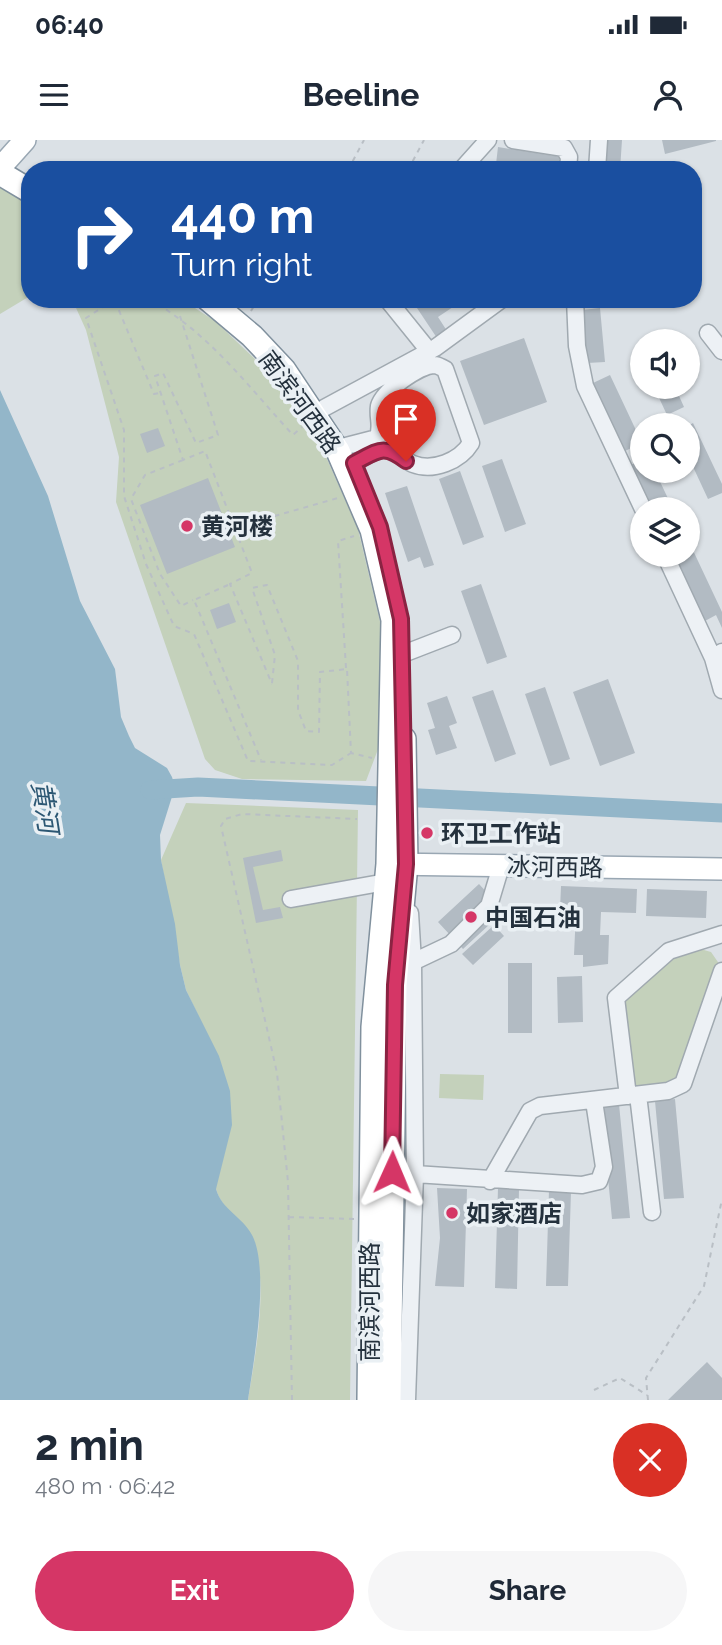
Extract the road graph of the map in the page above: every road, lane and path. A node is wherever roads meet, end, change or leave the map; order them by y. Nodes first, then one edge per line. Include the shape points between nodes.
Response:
1 (11, 140) edge
2 (25, 140) edge
3 (364, 140) edge
4 (424, 140) edge
5 (488, 140) edge
6 (513, 140) edge
7 (599, 140) edge
8 (353, 161) edge
9 (413, 161) edge
10 (469, 161) edge
11 (569, 161) edge
12 (598, 161) edge
13 (0, 164) edge
14 (21, 176) edge
15 (21, 183) edge
16 (102, 308) edge
17 (117, 308) edge
18 (165, 308) edge
19 (219, 308) edge
20 (394, 308) edge
21 (489, 308) edge
22 (576, 308) edge
23 (252, 309) edge
24 (180, 316) junction
25 (708, 333) dead end
26 (429, 351) junction
27 (722, 351) edge
28 (160, 393) junction
29 (320, 411) junction
30 (381, 430) junction
31 (391, 449) junction
32 (350, 454) junction
33 (183, 460) junction
34 (356, 493) junction
35 (637, 497) edge
36 (234, 528) junction
37 (372, 530) junction
38 (670, 567) edge
39 (230, 584) junction
40 (194, 600) junction
41 (452, 635) dead end
42 (403, 654) junction
43 (718, 655) edge
44 (346, 669) junction
45 (722, 690) edge
46 (351, 753) junction
47 (262, 761) junction
48 (394, 776) junction
49 (357, 819) dead end
50 (501, 866) junction
51 (722, 869) edge
52 (393, 870) junction
53 (291, 899) dead end
54 (722, 934) edge
55 (414, 962) junction
56 (722, 971) edge
57 (633, 1096) junction
58 (594, 1101) junction
59 (415, 1174) junction
60 (490, 1181) junction
61 (722, 1199) edge
62 (652, 1212) dead end
63 (288, 1217) junction
64 (369, 1220) junction
65 (594, 1391) dead end
66 (648, 1398) edge
67 (292, 1400) edge
68 (369, 1400) edge
69 (389, 1400) edge
70 (407, 1400) edge

1 - 13 main road
2 - 13 main road
3 - 8 path
4 - 9 path
5 - 10 street
6 - 11 street via 564,148
7 - 12 street
13 - 14 highway
13 - 15 highway
16 - 47 path via 86,318 124,430 124,496 146,564 174,626 194,634 248,761
17 - 28 path via 155,394
18 - 24 path
19 - 29 highway, 南滨河西路 via 252,336
20 - 26 street
21 - 26 street
22 - 35 street via 585,386
23 - 29 highway, 南滨河西路 via 293,363
24 - 28 path via 218,435 196,443 163,373 155,376
24 - 29 path via 204,336 293,435
25 - 27 street
26 - 29 street
28 - 33 path
29 - 32 highway, 南滨河西路
29 - 34 highway, 南滨河西路
30 - 31 street
30 - 31 street via 378,409 390,387 435,365 445,369 471,443 466,452 434,467 415,466
30 - 32 street via 377,438
31 - 32 street
32 - 42 highway, 南滨河西路 via 380,527 401,619
33 - 36 path via 205,451
33 - 40 path via 145,475 131,499 160,574 181,606
34 - 36 path
34 - 37 highway, 南滨河西路
36 - 39 path via 252,573
37 - 44 path via 338,541
37 - 48 highway, 南滨河西路 via 393,620
38 - 43 street
39 - 40 path
39 - 44 path via 272,684 275,655 252,588 267,585 298,661 298,710 306,731 319,733 320,672
40 - 47 path
41 - 42 street
42 - 48 highway, 南滨河西路
43 - 45 street
44 - 46 path
46 - 47 path via 332,765
46 - 48 path
48 - 52 highway, 南滨河西路
49 - 63 path via 242,814 225,819 220,826 276,1073
50 - 51 main road, 冰河西路
50 - 52 main road, 冰河西路
50 - 55 street via 489,906 451,944
52 - 53 street
52 - 55 street, 南滨河西路
52 - 64 highway, 南滨河西路 via 373,1027
52 - 69 highway, 南滨河西路
54 - 57 street via 669,951 616,998
55 - 59 street, 南滨河西路
56 - 57 street via 683,1084
57 - 58 street
57 - 62 street
58 - 60 street via 530,1111
58 - 60 street via 604,1167 599,1181 582,1185
59 - 60 street
59 - 70 street, 南滨河西路
61 - 66 path via 704,1286 646,1378
63 - 64 path
63 - 67 path
64 - 68 highway, 南滨河西路
65 - 66 path via 620,1378

